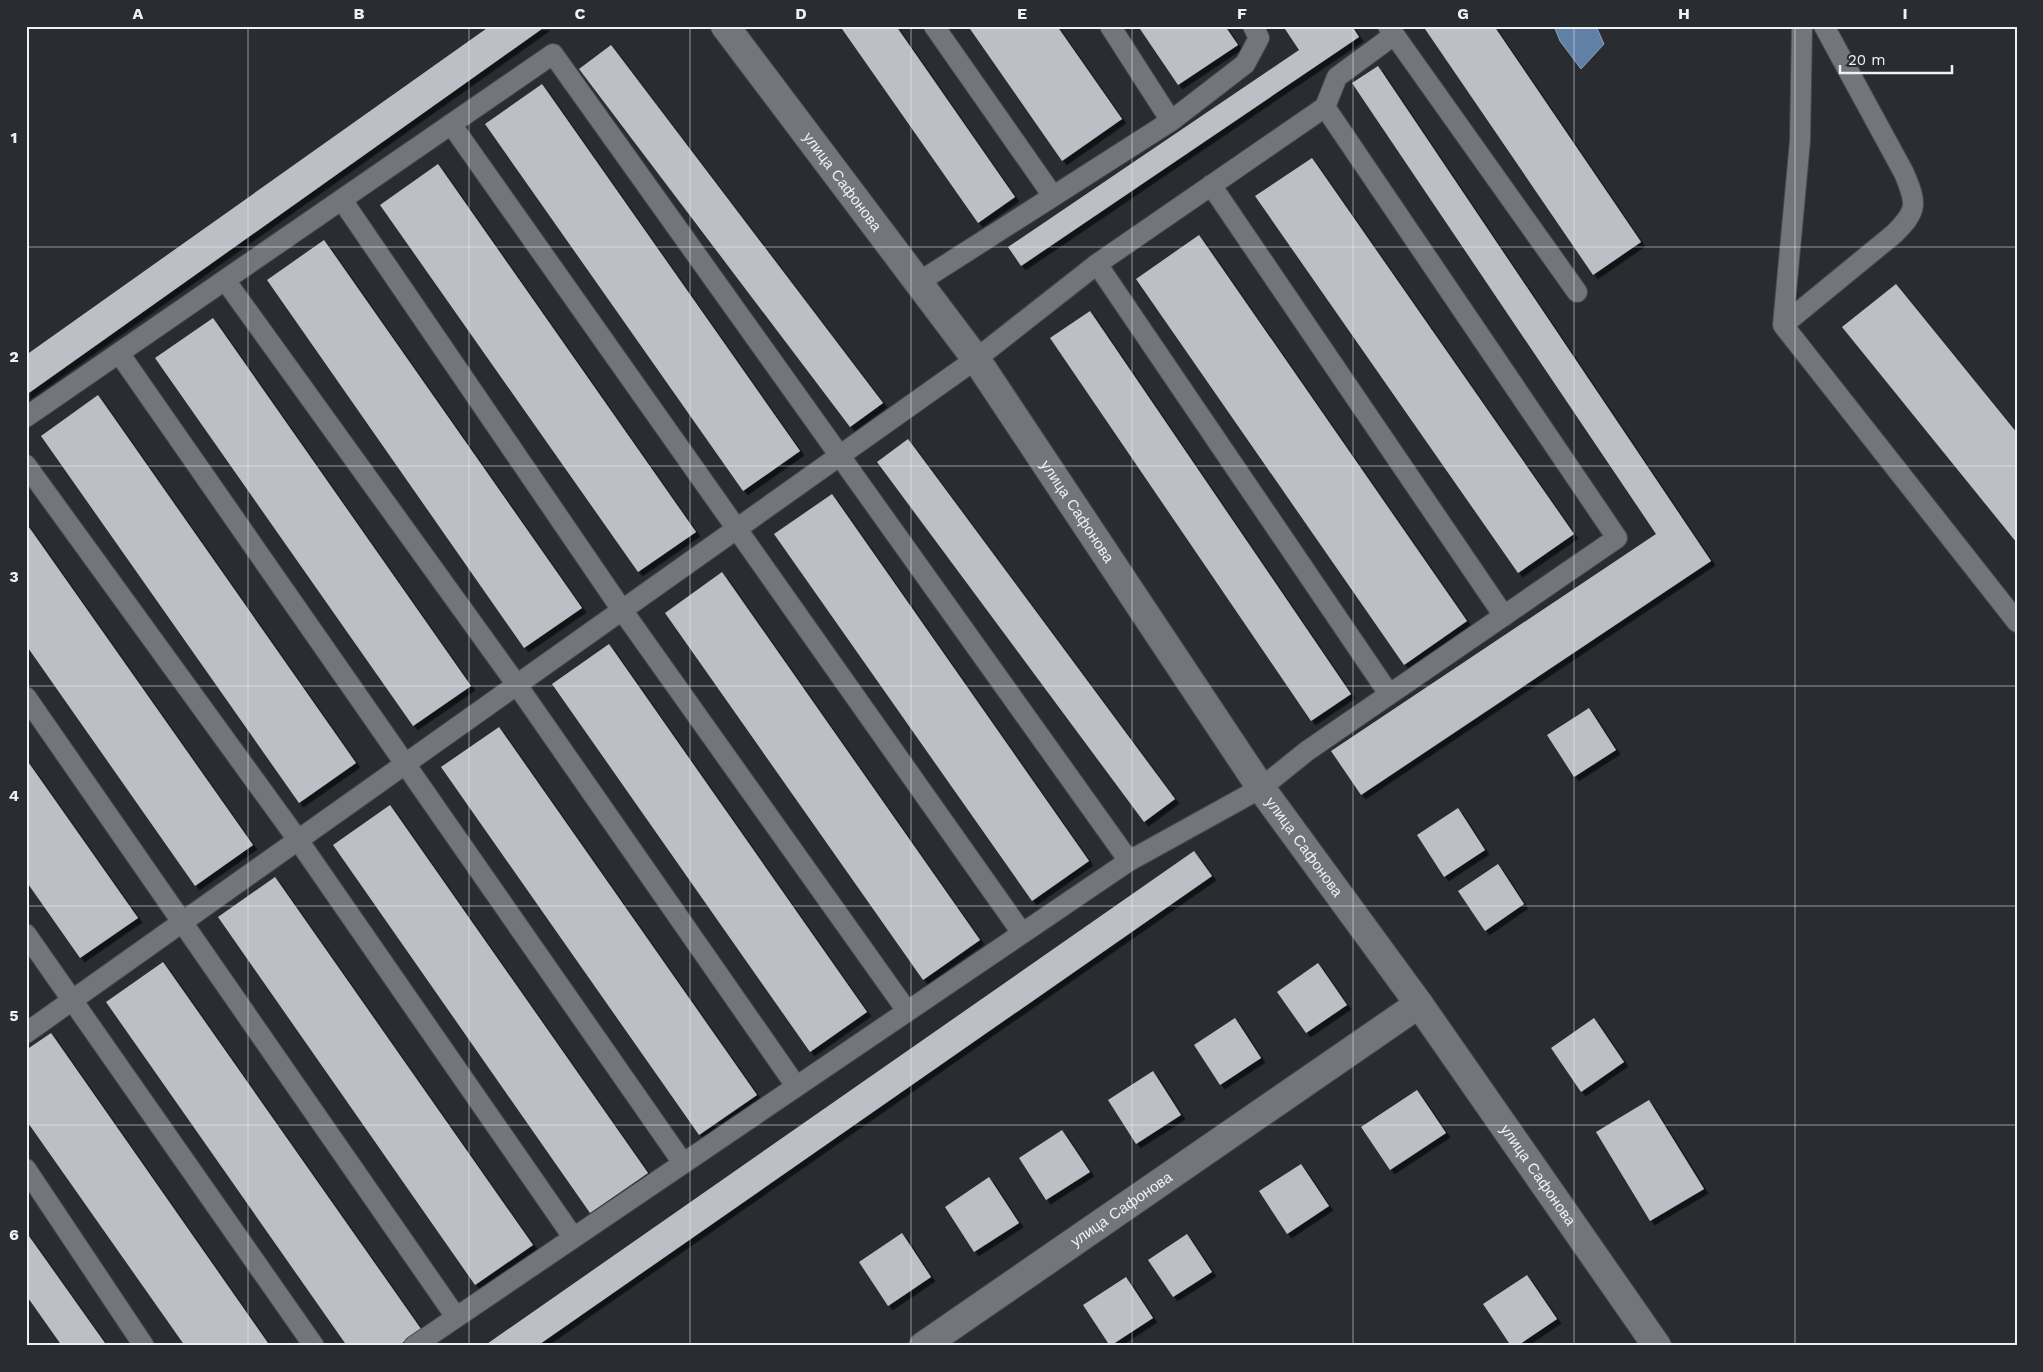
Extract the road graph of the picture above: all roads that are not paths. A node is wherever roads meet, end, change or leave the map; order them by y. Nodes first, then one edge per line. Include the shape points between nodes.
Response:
1 (726, 26) edge
2 (934, 26) edge
3 (1110, 26) edge
4 (1254, 26) edge
5 (1802, 26) edge
6 (1824, 26) edge
7 (1391, 30) edge
8 (1325, 107) junction
9 (1171, 120) junction
10 (451, 124) junction
11 (1211, 184) junction
12 (1053, 196) junction
13 (342, 200) junction
14 (1098, 264) junction
15 (225, 280) junction
16 (919, 282) junction
17 (1577, 292) dead end
18 (1783, 325) junction
19 (119, 353) junction
20 (976, 359) junction
21 (26, 417) edge
22 (840, 455) junction
23 (26, 465) edge
24 (736, 529) junction
25 (622, 610) junction
26 (1504, 616) junction
27 (2017, 622) edge
28 (517, 685) junction
29 (1389, 694) junction
30 (26, 697) edge
31 (405, 764) junction
32 (1261, 788) junction
33 (298, 840) junction
34 (1129, 860) junction
35 (183, 922) junction
36 (1022, 933) junction
37 (26, 934) edge
38 (72, 1000) junction
39 (1419, 1004) junction
40 (907, 1011) junction
41 (26, 1033) edge
42 (796, 1086) junction
43 (683, 1163) junction
44 (26, 1169) edge
45 (573, 1237) junction
46 (456, 1317) junction
47 (144, 1346) edge
48 (314, 1346) edge
49 (414, 1346) edge
50 (923, 1346) edge
51 (1657, 1346) edge

1 - 16 street, улица Сафонова
2 - 12 lane
3 - 9 lane
4 - 9 lane via 1259,38 1245,64
5 - 18 lane via 1800,141
6 - 18 lane via 1904,173 1914,198 1910,218 1894,234
7 - 8 lane via 1337,77
7 - 17 lane
8 - 11 lane
8 - 26 lane via 1617,538
9 - 12 lane
10 - 13 lane
10 - 22 lane via 553,54
10 - 24 lane
11 - 14 lane
11 - 26 lane
12 - 16 lane
13 - 15 lane
13 - 25 lane
14 - 20 lane
14 - 29 lane
15 - 19 lane
15 - 28 lane
16 - 20 street, улица Сафонова
18 - 27 lane
19 - 21 lane
19 - 31 lane
20 - 22 lane
20 - 32 street, улица Сафонова
22 - 24 lane
22 - 34 lane
23 - 33 lane
24 - 25 lane
24 - 36 lane
25 - 28 lane
25 - 40 lane
26 - 29 lane
28 - 31 lane
28 - 42 lane
29 - 32 lane via 1307,751
30 - 35 lane
31 - 33 lane
31 - 43 lane
32 - 34 lane
32 - 39 street, улица Сафонова
33 - 35 lane
33 - 45 lane
34 - 36 lane
35 - 38 lane
35 - 46 lane
36 - 40 lane
37 - 38 lane
38 - 41 lane
38 - 48 lane
39 - 50 street, улица Сафонова
39 - 51 street, улица Сафонова
40 - 42 lane
42 - 43 lane
43 - 45 lane
44 - 47 lane
45 - 46 lane
46 - 49 lane

